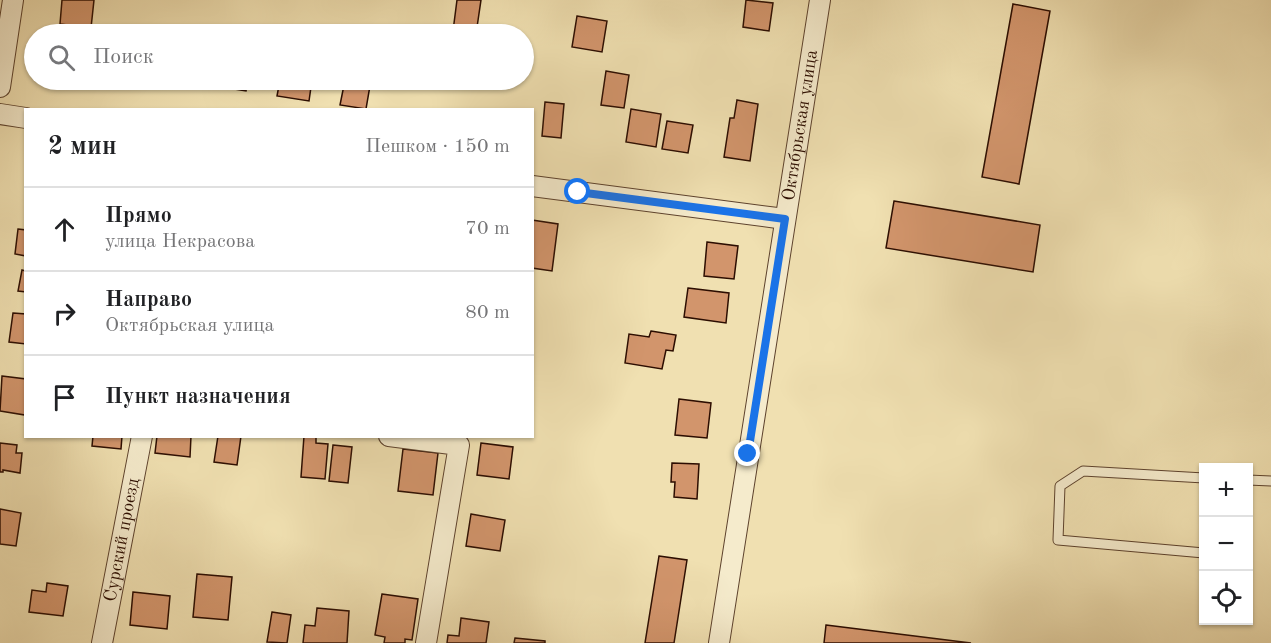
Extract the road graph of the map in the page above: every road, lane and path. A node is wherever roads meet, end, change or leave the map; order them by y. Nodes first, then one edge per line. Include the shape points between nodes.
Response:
1 (13, 0) edge
2 (820, 0) edge
3 (0, 87) edge
4 (0, 114) edge
5 (24, 118) edge
6 (534, 186) edge
7 (785, 219) junction
8 (142, 438) edge
9 (417, 438) edge
10 (460, 441) edge
11 (1199, 478) edge
12 (1253, 480) edge
13 (1271, 481) edge
14 (1199, 553) edge
15 (102, 643) edge
16 (426, 643) edge
17 (719, 643) edge

1 - 3 street
2 - 7 street, Октябрьская улица
4 - 5 street
6 - 7 street
7 - 17 street, Октябрьская улица
8 - 15 street, Сурский проезд
9 - 10 street
10 - 16 street
11 - 14 lane via 1083,471 1060,486 1058,540
12 - 13 lane

